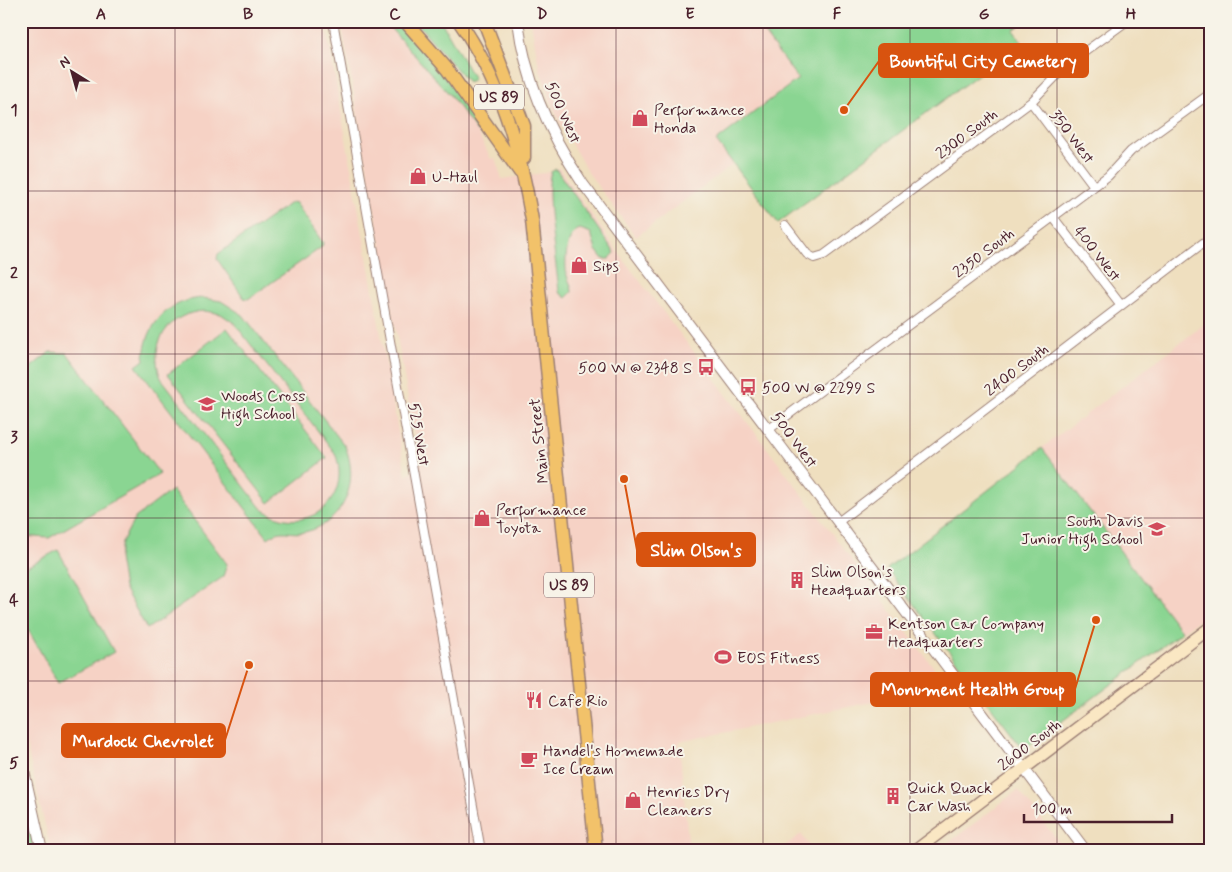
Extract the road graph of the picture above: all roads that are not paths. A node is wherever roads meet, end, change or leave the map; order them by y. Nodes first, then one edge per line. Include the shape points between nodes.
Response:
1 (333, 21) edge
2 (405, 21) edge
3 (459, 21) edge
4 (484, 21) edge
5 (1127, 21) edge
6 (518, 23) edge
7 (1211, 93) edge
8 (1031, 102) junction
9 (524, 178) junction
10 (1094, 186) junction
11 (1053, 217) junction
12 (785, 225) dead end
13 (1211, 237) edge
14 (1121, 305) junction
15 (768, 430) junction
16 (838, 522) junction
17 (1211, 627) edge
18 (21, 758) edge
19 (1024, 768) junction
20 (42, 851) edge
21 (481, 851) edge
22 (596, 851) edge
23 (915, 851) edge
24 (1086, 851) edge

1 - 21 street, 525 West
2 - 9 main road via 448,68
3 - 9 main road, US 89 via 499,98
4 - 9 main road via 524,126
5 - 8 street, 2300 South via 1073,60
6 - 15 street, 500 West via 546,120 570,164
7 - 10 street, 2350 South via 1131,151
8 - 10 street, 350 West
8 - 12 street, 2300 South via 828,252 814,258 807,254
9 - 22 main road, Main Street / US 89 via 538,273
10 - 11 street, 2350 South
11 - 14 street, 400 West
11 - 15 street, 2350 South
13 - 14 street, 2400 South
14 - 16 street, 2400 South
15 - 16 street, 500 West
16 - 19 street, 500 West
17 - 19 main road, 2600 South
18 - 20 street
19 - 23 main road, 2600 South
19 - 24 street, 500 West

